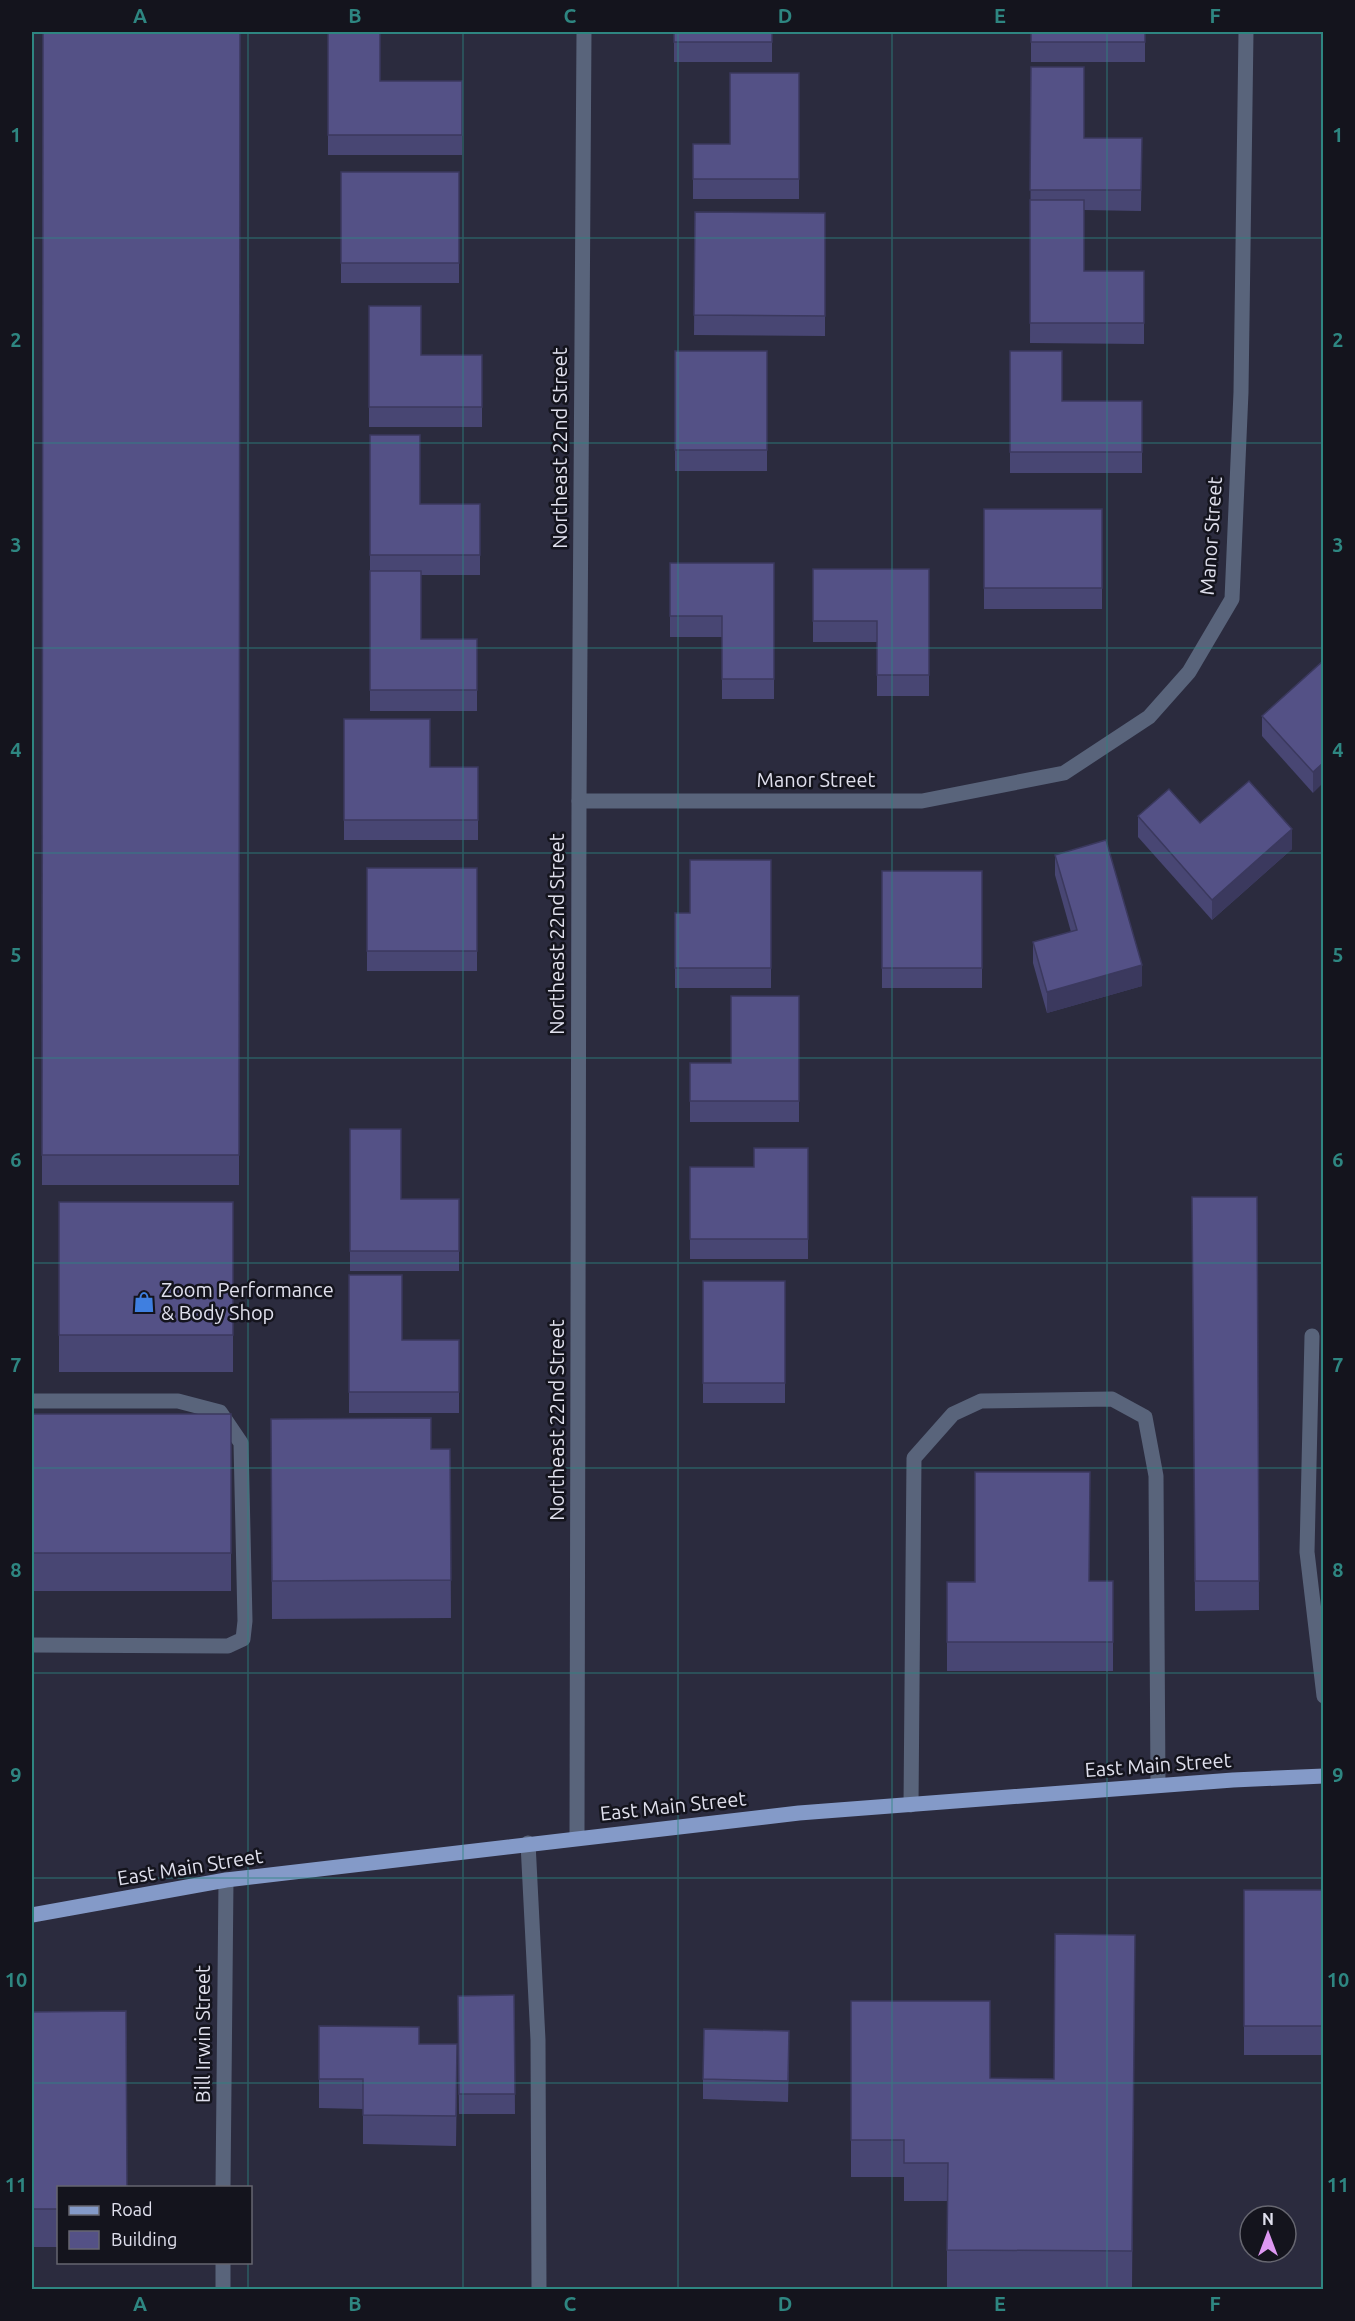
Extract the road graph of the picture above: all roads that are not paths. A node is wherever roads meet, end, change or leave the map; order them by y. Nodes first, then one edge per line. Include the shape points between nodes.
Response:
1 (584, 32) edge
2 (1246, 32) edge
3 (579, 801) junction
4 (1312, 1336) dead end
5 (32, 1401) edge
6 (1318, 1604) edge
7 (32, 1645) edge
8 (1323, 1696) edge
9 (1323, 1776) edge
10 (1158, 1785) junction
11 (911, 1805) junction
12 (577, 1837) junction
13 (528, 1843) junction
14 (226, 1880) junction
15 (32, 1915) edge
16 (223, 2186) edge
17 (223, 2264) edge
18 (223, 2289) edge
19 (539, 2289) edge

1 - 3 street, Northeast 22nd Street
2 - 3 street, Manor Street via 1241,392 1232,599 1189,672 1149,717 1064,773 922,801
3 - 12 street, Northeast 22nd Street
4 - 6 street via 1307,1552
5 - 7 street via 178,1401 220,1412 241,1443 245,1621 243,1639 228,1646
6 - 8 street
9 - 10 main road, East Main Street
10 - 11 main road, East Main Street
10 - 11 street via 1156,1476 1145,1417 1112,1399 981,1401 953,1414 914,1458
11 - 12 main road, East Main Street
12 - 13 main road, East Main Street
13 - 14 main road, East Main Street
13 - 19 street via 538,2040
14 - 15 main road, East Main Street
14 - 16 street, Bill Irwin Street
17 - 18 street

